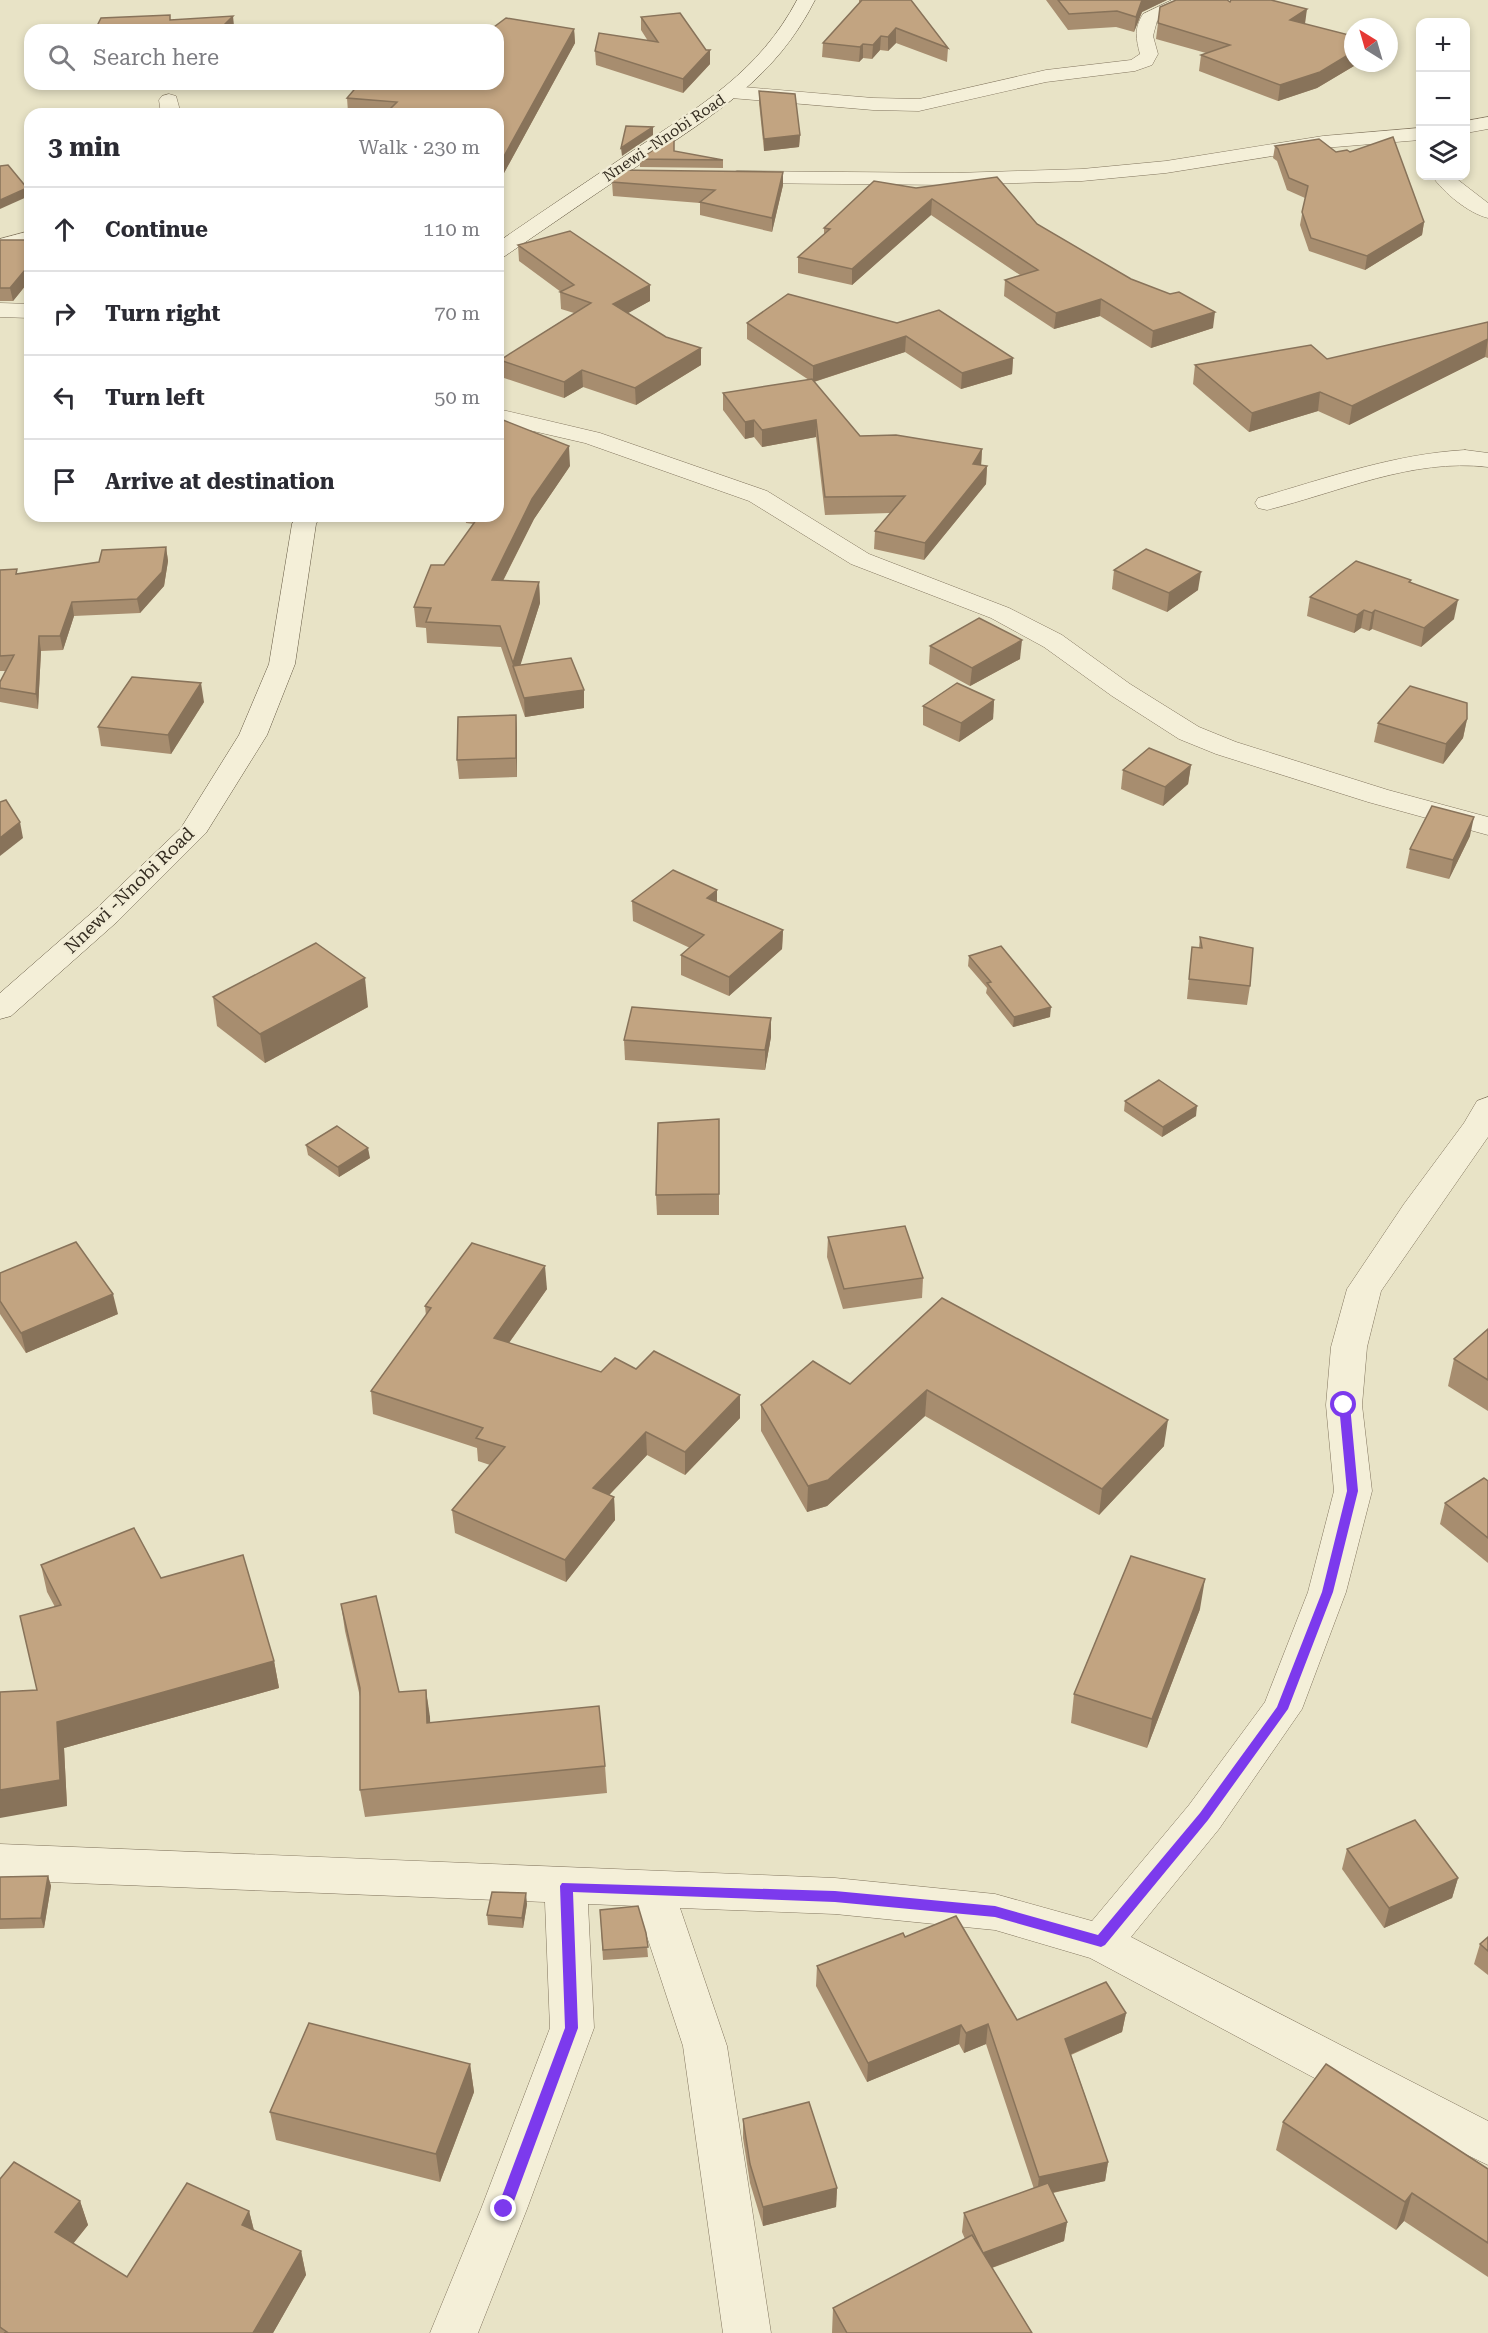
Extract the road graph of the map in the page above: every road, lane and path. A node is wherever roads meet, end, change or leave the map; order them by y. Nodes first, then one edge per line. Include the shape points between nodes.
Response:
1 (806, 0) edge
2 (1186, 0) edge
3 (731, 92) junction
4 (1488, 123) edge
5 (1470, 126) edge
6 (1416, 135) edge
7 (1400, 137) junction
8 (1416, 152) edge
9 (610, 176) junction
10 (645, 176) edge
11 (717, 177) edge
12 (1446, 180) edge
13 (1488, 212) edge
14 (24, 239) edge
15 (0, 245) edge
16 (504, 248) edge
17 (0, 310) edge
18 (24, 311) edge
19 (504, 417) edge
20 (1488, 460) edge
21 (1267, 503) dead end
22 (305, 522) edge
23 (1488, 826) edge
24 (0, 1009) edge
25 (1488, 1108) edge
26 (0, 1862) edge
27 (566, 1886) junction
28 (653, 1890) junction
29 (1101, 1941) junction
30 (1488, 2144) edge
31 (454, 2333) edge
32 (747, 2333) edge

1 - 3 street, Nnewi -Nnobi Road via 798,20 777,50
2 - 3 street via 1149,18 1144,36 1149,54 1145,61 1135,65 1034,79 919,105
3 - 9 street, Nnewi -Nnobi Road
4 - 5 street
6 - 7 street
7 - 8 street
7 - 11 street via 1323,142 1166,167 1082,175 955,179
9 - 10 street
9 - 16 street, Nnewi -Nnobi Road
12 - 13 street
14 - 15 street
17 - 18 street
19 - 23 street via 592,438 758,496 860,559 1000,613 1053,640 1120,690 1189,733 1378,796
20 - 21 street via 1434,459
22 - 24 street, Nnewi -Nnobi Road via 282,664 247,745 192,833 107,915
25 - 29 street via 1364,1289 1349,1347 1344,1405 1353,1491 1327,1592 1282,1709 1204,1817
26 - 27 street
27 - 28 street
27 - 31 street via 572,2028
28 - 29 street via 835,1896 995,1912
28 - 32 street via 705,2046
29 - 30 street

